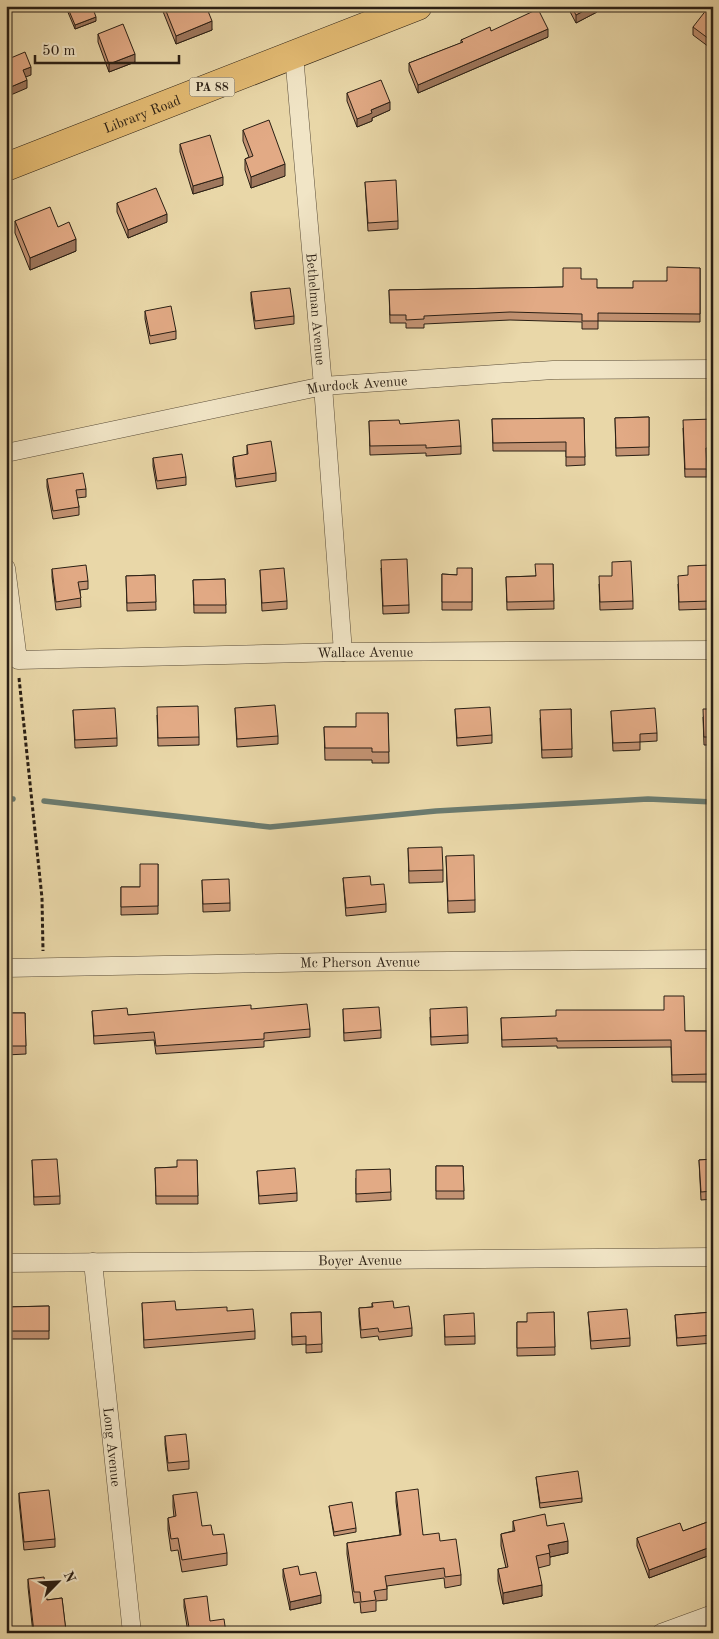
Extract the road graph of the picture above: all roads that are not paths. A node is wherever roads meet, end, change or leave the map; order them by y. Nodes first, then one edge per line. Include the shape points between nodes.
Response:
1 (418, 6) edge
2 (294, 55) junction
3 (6, 167) edge
4 (713, 370) edge
5 (323, 386) junction
6 (6, 453) edge
7 (6, 568) edge
8 (713, 650) edge
9 (343, 652) junction
10 (713, 959) edge
11 (6, 968) edge
12 (713, 1256) edge
13 (93, 1262) junction
14 (6, 1263) edge
15 (713, 1614) edge
16 (132, 1633) edge
17 (661, 1633) edge

1 - 2 main road, Library Road / PA 88
2 - 3 main road, Library Road / PA 88
2 - 5 street, Bethelman Avenue
4 - 5 street, Murdock Avenue via 554,370
5 - 6 street, Murdock Avenue
5 - 9 street, Bethelman Avenue
7 - 9 street, Wallace Avenue via 18,660
8 - 9 street, Wallace Avenue
10 - 11 street, Mc Pherson Avenue
12 - 13 street, Boyer Avenue
13 - 14 street, Boyer Avenue
13 - 16 street, Long Avenue
15 - 17 street

